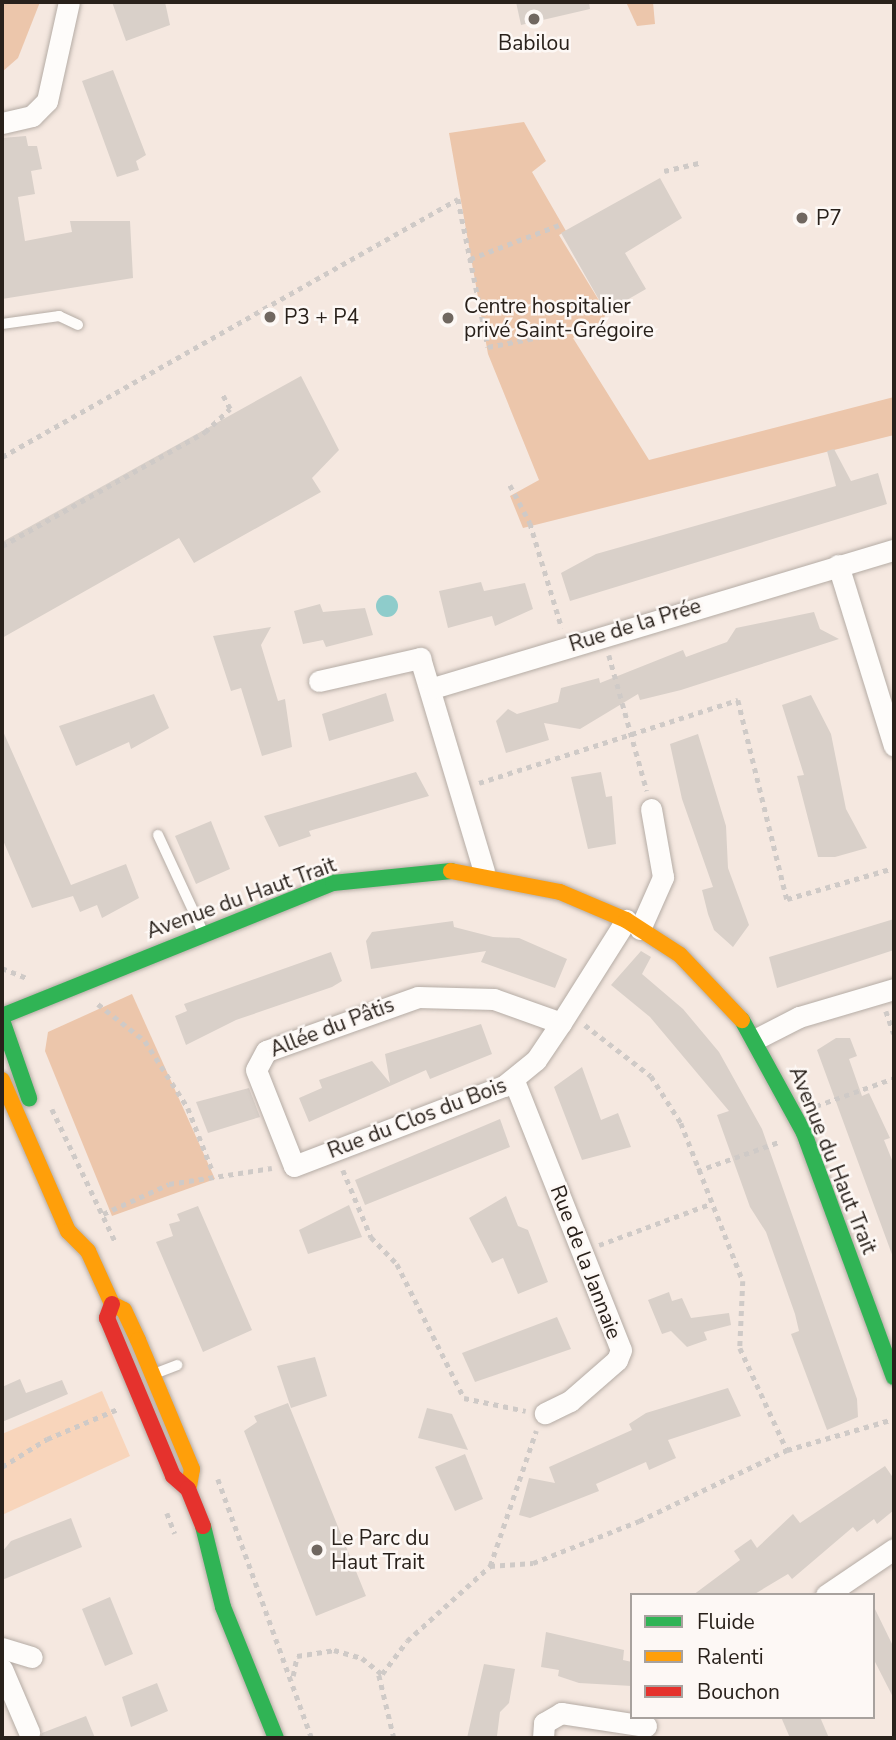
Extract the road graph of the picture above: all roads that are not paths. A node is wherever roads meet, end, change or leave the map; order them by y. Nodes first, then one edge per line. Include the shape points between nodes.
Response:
1 (69, 2) edge
2 (2, 123) edge
3 (2, 324) edge
4 (78, 325) dead end
5 (894, 550) edge
6 (838, 565) junction
7 (319, 681) dead end
8 (433, 688) junction
9 (894, 746) edge
10 (651, 809) road end
11 (158, 835) dead end
12 (484, 872) junction
13 (633, 925) junction
14 (203, 932) junction
15 (894, 989) edge
16 (2, 1018) edge
17 (563, 1019) junction
18 (756, 1039) junction
19 (2, 1080) edge
20 (514, 1081) junction
21 (294, 1167) joint
22 (88, 1251) junction
23 (112, 1304) junction
24 (885, 1321) edge
25 (177, 1365) dead end
26 (153, 1375) junction
27 (894, 1377) edge
28 (134, 1382) junction
29 (545, 1413) road end
30 (188, 1489) junction
31 (894, 1549) edge
32 (222, 1589) junction
33 (829, 1593) edge
34 (2, 1648) edge
35 (32, 1657) dead end
36 (2, 1669) edge
37 (652, 1721) edge
38 (29, 1732) dead end
39 (276, 1738) edge
40 (287, 1738) edge
41 (543, 1738) edge
42 (628, 1738) edge

1 - 2 street via 47,101 32,116
3 - 4 lane via 59,316
5 - 6 street, Rue de la Prée
6 - 8 street, Rue de la Prée
6 - 9 street
7 - 8 street via 417,656
8 - 12 street
10 - 13 street, Rue du Clos du Bois via 663,877
11 - 14 lane
12 - 13 main road, Avenue du Haut Trait via 560,892
12 - 14 main road, Avenue du Haut Trait via 414,870 343,881
13 - 17 street, Rue du Clos du Bois
13 - 18 main road, Avenue du Haut Trait via 707,978
14 - 16 main road, Avenue du Haut Trait via 72,984
15 - 18 street via 799,1017
16 - 22 main road via 16,1069 83,1218
17 - 20 street, Rue du Clos du Bois
17 - 21 street, Allée du Pâtis via 494,999 441,995 393,1002 266,1051 256,1070
18 - 24 main road, Avenue du Haut Trait via 796,1114
19 - 22 main road via 68,1231
20 - 21 street, Rue du Clos du Bois
20 - 29 street, Rue de la Jannaie via 621,1350 617,1360 570,1401
22 - 23 main road
23 - 26 main road via 124,1310
23 - 28 main road via 107,1318
24 - 27 main road, Avenue du Haut Trait
25 - 26 lane
26 - 28 lane
26 - 30 main road via 192,1469
28 - 30 main road via 173,1476
30 - 32 main road
31 - 33 street
32 - 39 main road
32 - 40 main road via 234,1603
34 - 35 street
36 - 38 street
37 - 41 street via 561,1713 544,1723
37 - 42 street

